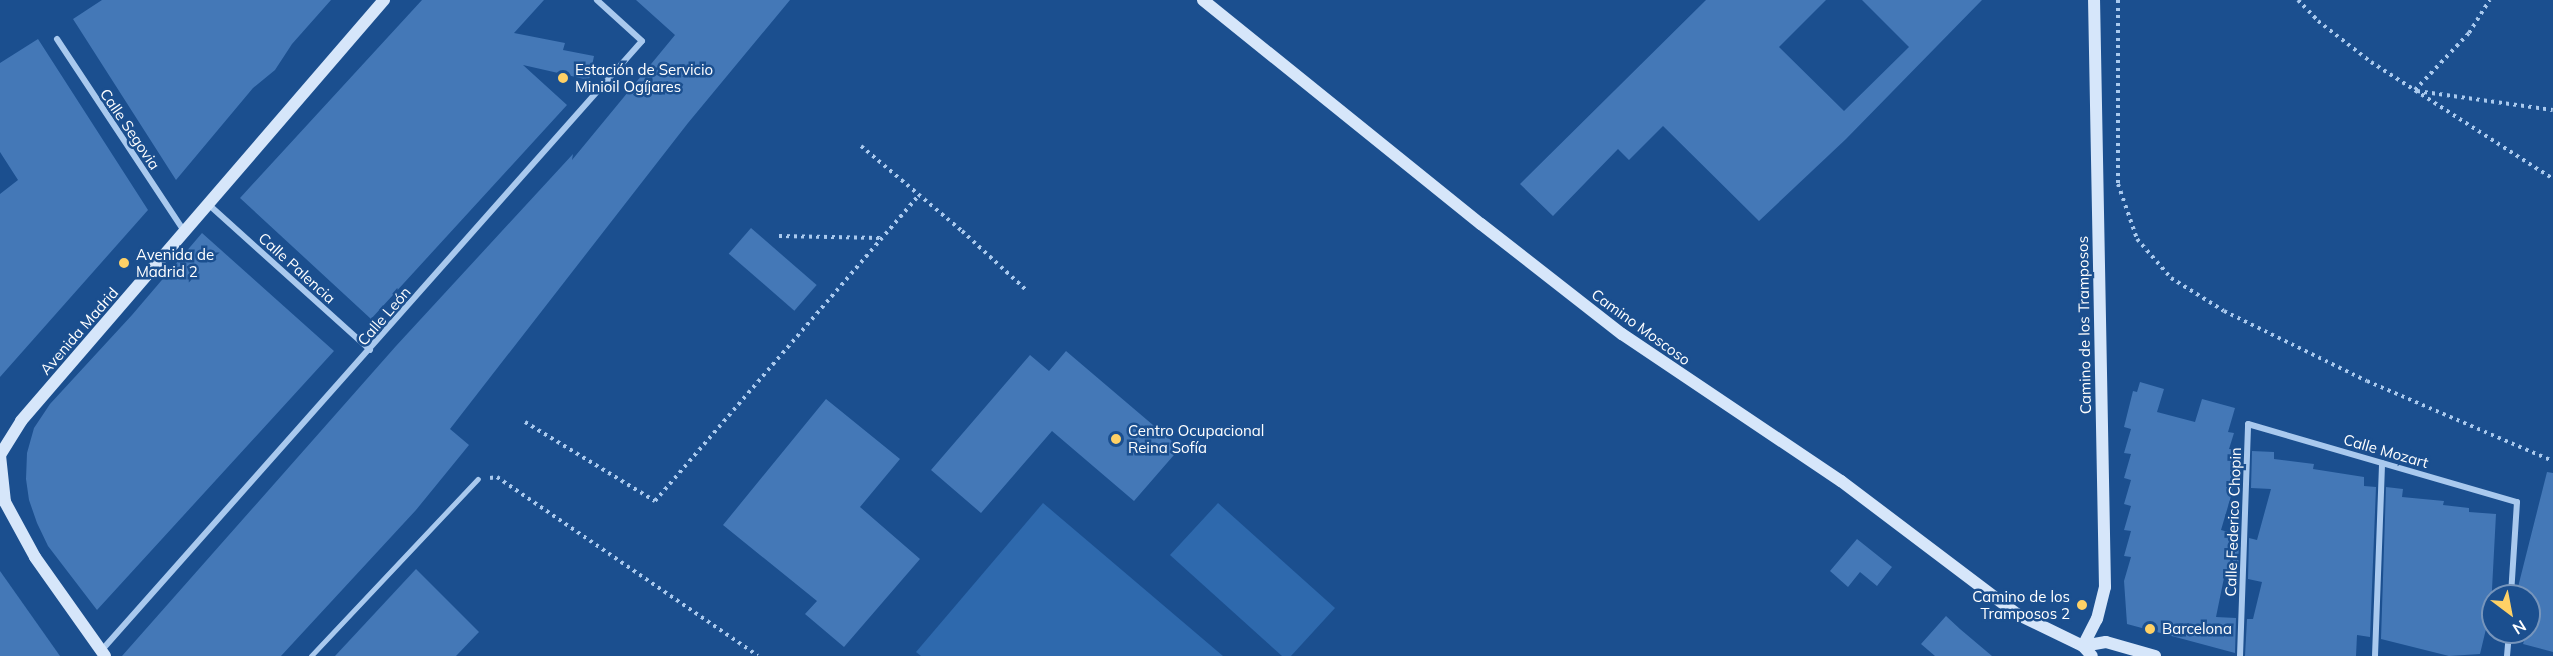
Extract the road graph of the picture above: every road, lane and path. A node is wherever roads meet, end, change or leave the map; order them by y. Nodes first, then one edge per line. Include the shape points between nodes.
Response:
1 (597, 0) edge
2 (1203, 0) edge
3 (2094, 0) edge
4 (2118, 0) edge
5 (2298, 0) edge
6 (2490, 0) edge
7 (379, 2) edge
8 (57, 39) dead end
9 (2415, 91) junction
10 (2553, 110) edge
11 (861, 146) dead end
12 (2553, 179) edge
13 (919, 195) junction
14 (207, 204) junction
15 (184, 231) junction
16 (779, 236) dead end
17 (882, 238) junction
18 (1025, 289) dead end
19 (370, 350) junction
20 (525, 422) dead end
21 (2248, 424) joint
22 (2553, 461) edge
23 (2382, 463) junction
24 (1, 479) edge
25 (478, 479) joint
26 (3, 505) edge
27 (2512, 584) edge
28 (2083, 646) junction
29 (103, 653) edge
30 (311, 656) edge
31 (758, 656) edge
32 (2092, 656) edge
33 (2155, 656) edge
34 (2240, 656) edge
35 (2375, 656) edge

1 - 19 street, Calle León via 642,40
2 - 28 street, Camino Moscoso via 1622,334 1841,480 2017,615
3 - 28 street, Camino de los Tramposos via 2105,587 2097,619
4 - 22 path via 2118,184 2138,239 2171,278 2224,311 2367,381
5 - 9 path via 2362,56
6 - 9 path via 2469,33
7 - 14 street, Avenida Madrid
8 - 15 street, Calle Segovia
9 - 10 path
9 - 12 path
11 - 13 path
13 - 17 path
13 - 18 path
14 - 15 street, Avenida Madrid
14 - 19 street, Calle Palencia
15 - 24 street, Avenida Madrid via 21,421 0,455
16 - 17 path
17 - 20 path via 656,501
19 - 29 street, Calle León
21 - 23 street, Calle Mozart
21 - 34 street, Calle Federico Chopin
23 - 27 street, Calle Mozart via 2517,502
23 - 35 street
24 - 26 street, Avenida Madrid
25 - 30 lane
25 - 31 path via 497,477
26 - 29 street, Avenida Madrid
28 - 32 street, Camino Moscoso
28 - 33 street, Camino Moscoso via 2106,642

